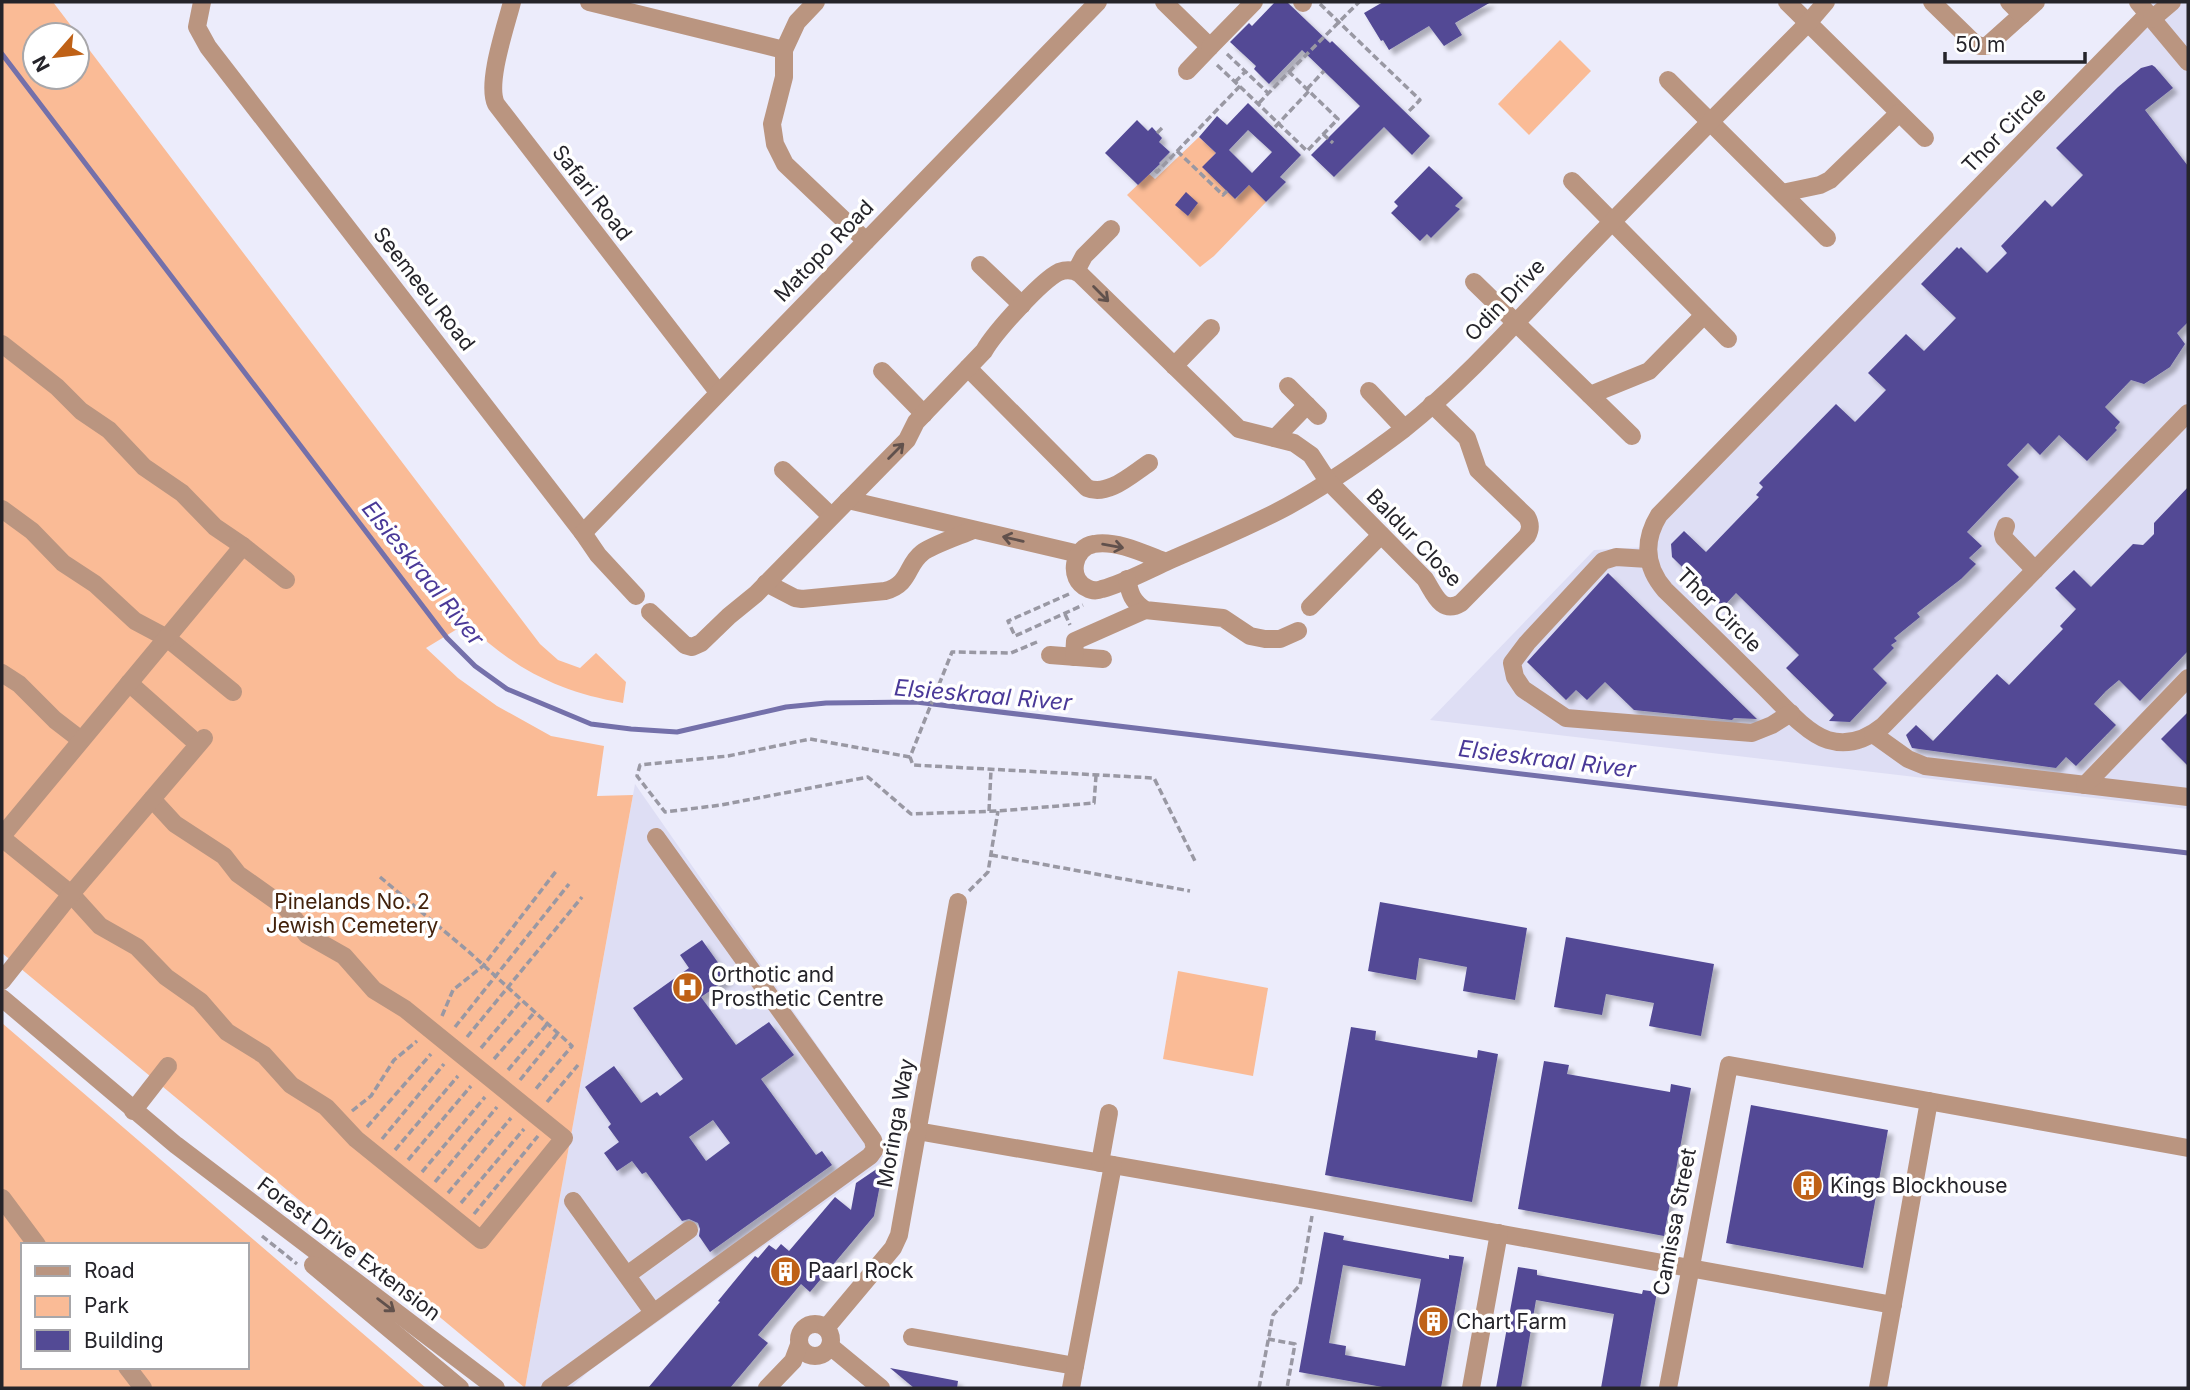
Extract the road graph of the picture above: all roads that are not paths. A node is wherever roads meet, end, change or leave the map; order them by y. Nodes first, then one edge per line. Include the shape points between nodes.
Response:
1 (202, 2) edge
2 (512, 2) edge
3 (589, 2) edge
4 (816, 2) edge
5 (1098, 2) edge
6 (1164, 2) edge
7 (1254, 2) edge
8 (1787, 2) edge
9 (1826, 2) edge
10 (1932, 2) edge
11 (2009, 2) edge
12 (2036, 2) edge
13 (2172, 2) edge
14 (2146, 12) edge
15 (2022, 15) junction
16 (1808, 23) junction
17 (1210, 47) junction
18 (784, 50) junction
19 (2188, 62) edge
20 (1187, 71) dead end
21 (1668, 80) dead end
22 (1899, 113) junction
23 (1710, 122) junction
24 (1925, 138) dead end
25 (1572, 181) dead end
26 (1782, 193) junction
27 (1612, 222) junction
28 (1111, 229) dead end
29 (1827, 238) dead end
30 (866, 241) junction
31 (980, 265) dead end
32 (1076, 271) junction
33 (1474, 282) dead end
34 (1022, 305) junction
35 (1704, 315) junction
36 (1516, 321) junction
37 (1211, 328) dead end
38 (1728, 339) dead end
39 (2, 344) edge
40 (1174, 366) junction
41 (968, 368) junction
42 (882, 371) dead end
43 (1288, 386) dead end
44 (1368, 391) dead end
45 (718, 392) junction
46 (1590, 395) junction
47 (1432, 404) junction
48 (2188, 413) edge
49 (924, 414) junction
50 (1404, 428) junction
51 (1632, 436) dead end
52 (1275, 438) junction
53 (1149, 463) dead end
54 (783, 470) dead end
55 (1328, 481) junction
56 (848, 500) junction
57 (2, 509) edge
58 (831, 516) junction
59 (928, 519) junction
60 (2006, 526) dead end
61 (974, 530) junction
62 (583, 533) junction
63 (1381, 535) junction
64 (243, 546) junction
65 (922, 553) junction
66 (1079, 554) junction
67 (1648, 559) junction
68 (1166, 562) junction
69 (2035, 570) junction
70 (1127, 579) junction
71 (286, 580) dead end
72 (766, 583) junction
73 (636, 596) dead end
74 (1310, 607) dead end
75 (1144, 610) junction
76 (650, 612) dead end
77 (1298, 631) dead end
78 (167, 638) junction
79 (1049, 646) road end
80 (1074, 657) junction
81 (1103, 659) dead end
82 (2, 673) edge
83 (2188, 678) edge
84 (129, 683) junction
85 (233, 692) dead end
86 (1791, 713) junction
87 (1873, 734) junction
88 (81, 740) junction
89 (2085, 785) junction
90 (2188, 797) edge
91 (152, 799) junction
92 (2, 837) edge
93 (656, 837) dead end
94 (71, 894) junction
95 (958, 902) road end
96 (2, 981) edge
97 (2, 998) edge
98 (168, 1066) dead end
99 (1929, 1101) junction
100 (133, 1111) junction
101 (1109, 1113) dead end
102 (917, 1131) junction
103 (176, 1145) junction
104 (2188, 1148) edge
105 (1107, 1164) junction
106 (2, 1198) edge
107 (573, 1200) dead end
108 (689, 1230) dead end
109 (1499, 1233) junction
110 (36, 1243) edge
111 (1690, 1267) junction
112 (627, 1275) junction
113 (1893, 1305) junction
114 (653, 1312) junction
115 (826, 1328) junction
116 (912, 1337) dead end
117 (817, 1351) junction
118 (1075, 1366) junction
119 (129, 1369) edge
120 (143, 1388) edge
121 (460, 1388) edge
122 (496, 1388) edge
123 (550, 1388) edge
124 (767, 1388) edge
125 (782, 1388) edge
126 (864, 1388) edge
127 (881, 1388) edge
128 (1071, 1388) edge
129 (1471, 1388) edge
130 (1668, 1388) edge
131 (1878, 1388) edge

1 - 62 street, Seemeeu Road via 197,27 208,47
2 - 45 street, Safari Road via 492,97
3 - 18 street
4 - 18 street via 797,22
5 - 30 street, Matopo Road
6 - 17 street
7 - 17 street
8 - 16 street
9 - 16 street, Odin Drive
10 - 15 street via 1980,46 1993,43
11 - 15 street
12 - 15 street
13 - 14 street, Thor Circle
14 - 19 street
14 - 67 street, Thor Circle via 1659,515 1649,536
16 - 22 street
16 - 23 street, Odin Drive
17 - 20 street
18 - 30 street via 772,124 779,154
21 - 23 street
22 - 24 street
22 - 26 street via 1830,180
23 - 26 street
23 - 27 street, Odin Drive
25 - 27 street
26 - 29 street
27 - 35 street
27 - 36 street, Odin Drive
28 - 32 street
30 - 45 street, Matopo Road
31 - 34 street
32 - 34 street via 1058,273
32 -> 40 street, Baldur Close
33 - 36 street
34 - 41 street
35 - 38 street
35 - 46 street via 1649,371
36 - 46 street
36 - 47 street, Odin Drive
37 - 40 street
39 - 64 street via 109,430 204,518
40 - 52 street, Baldur Close via 1239,429
41 - 49 street
41 - 53 street via 1087,488 1103,490
42 - 49 street
43 - 52 street via 1312,410
44 - 50 street
45 - 62 street, Matopo Road
46 - 51 street
47 - 50 street, Odin Drive
47 - 63 street, Baldur Close via 1467,438 1478,470 1527,517 1530,530 1455,607 1442,604 1425,579
48 - 69 street
56 -> 49 street via 907,440
50 - 55 street, Odin Drive
52 - 55 street, Baldur Close via 1294,443 1311,455
54 - 58 street
55 - 63 street, Baldur Close
55 - 68 street, Odin Drive via 1260,520
56 - 58 street
56 - 59 street
57 - 78 street via 135,621
58 - 72 street
59 - 61 street
59 - 65 street
60 - 69 street via 2004,538
61 - 65 street
66 -> 61 street
62 - 73 street, Seemeeu Road
63 - 74 street
64 - 71 street
64 - 78 street
65 - 72 street via 903,582 891,590 802,599
66 -> 68 street via 1087,546 1105,544
66 - 70 street, Odin Drive via 1076,576 1086,588 1100,590
67 - 86 street, Thor Circle via 1665,590
67 - 86 street via 1604,561 1512,663 1524,689 1566,718 1752,733
68 - 70 street, Odin Drive
69 - 87 street
70 - 75 street via 1133,599
72 - 76 street via 692,647 681,643
75 - 77 street via 1223,618 1250,636 1265,639 1280,639
75 - 80 street via 1075,640
78 - 84 street
78 - 85 street
79 - 80 street
80 - 81 street
82 - 88 street
83 - 89 street
84 - 88 street
84 - 91 street via 198,738
86 - 87 street, Thor Circle via 1828,740 1852,741
87 - 89 street via 1919,764
88 - 92 street
89 - 90 street
91 - 94 street
91 - 94 street via 175,824 286,908 307,935 344,956 374,990 405,1009 564,1138 481,1240 356,1139 326,1107 291,1085 264,1055 227,1032 200,1001 166,977 136,947 100,926
92 - 94 street
93 - 114 street via 873,1140 875,1149
94 - 96 street
95 - 102 street, Moringa Way
97 - 100 street, Forest Drive Extension
98 - 100 street
99 - 104 street
99 - 111 street, Camissa Street via 1729,1065
99 - 113 street
100 - 103 street, Forest Drive Extension
101 - 105 street
102 - 105 street
102 - 115 street, Moringa Way via 896,1243
103 - 121 street, Forest Drive Extension
103 -> 122 street, Forest Drive Extension
105 - 109 street
105 - 118 street
106 - 110 street
107 - 112 street
108 - 112 street
109 - 111 street
109 - 129 street
111 - 113 street
111 - 130 street, Camissa Street
112 - 114 street
113 - 131 street
114 - 123 street
115 - 117 street via 831,1335
115 - 117 street via 808,1325 799,1336
116 - 118 street
117 - 124 street via 793,1361
117 - 125 street
117 - 126 street
117 - 127 street
118 - 128 street
119 - 120 street

